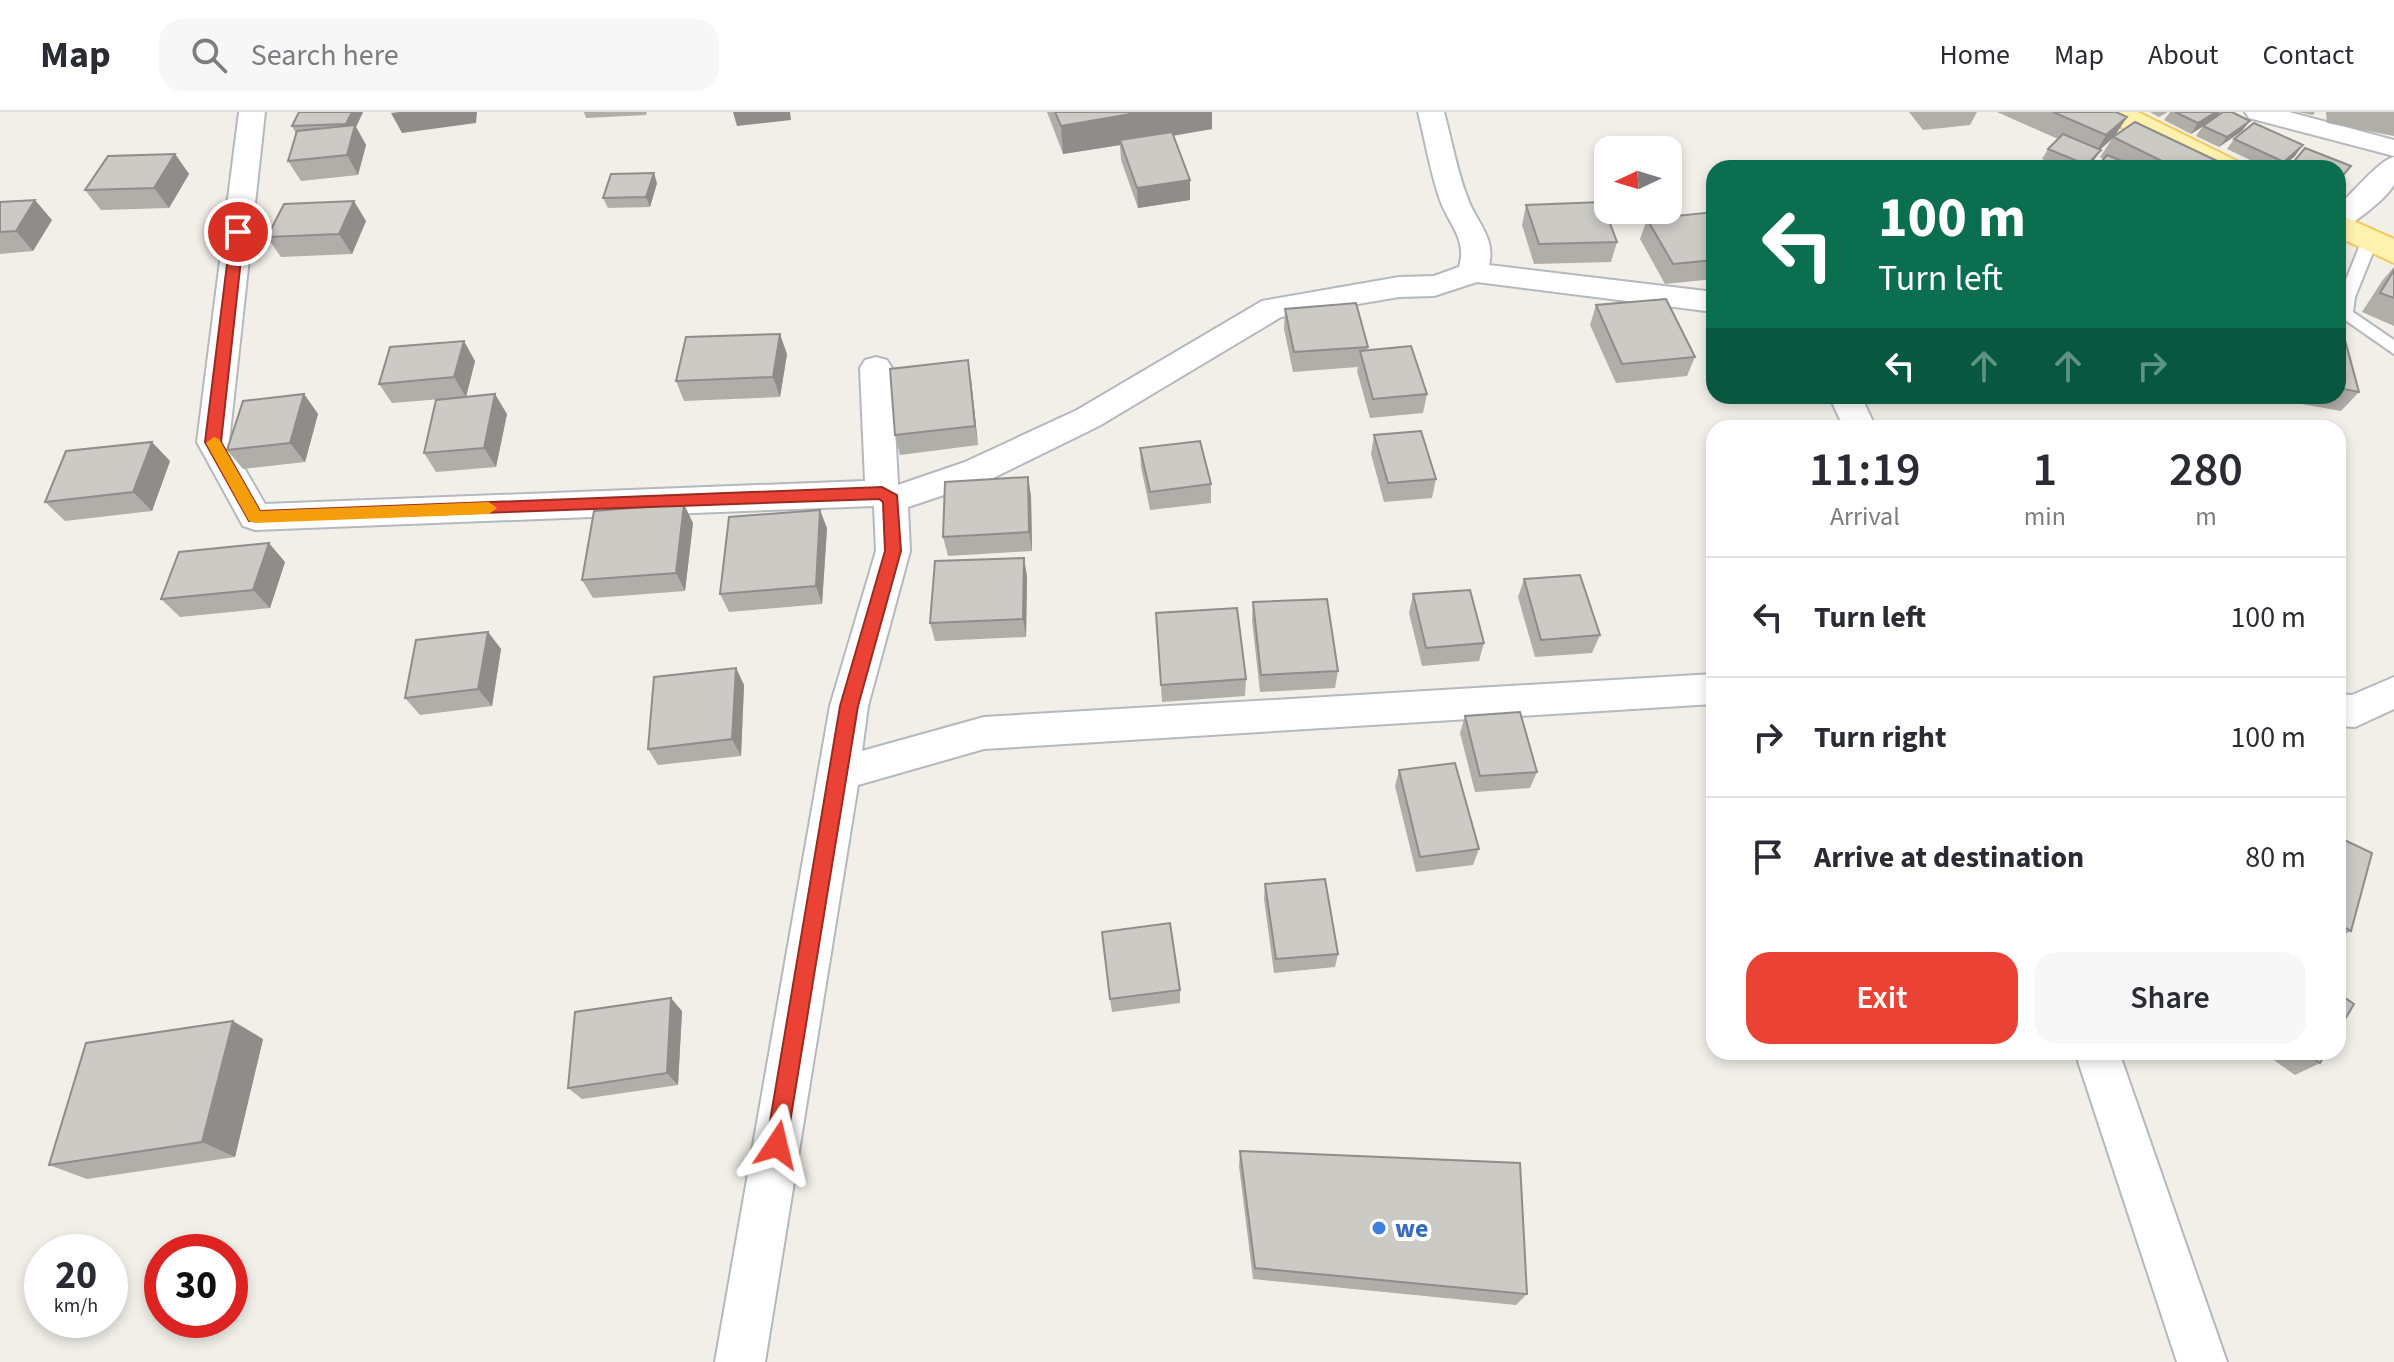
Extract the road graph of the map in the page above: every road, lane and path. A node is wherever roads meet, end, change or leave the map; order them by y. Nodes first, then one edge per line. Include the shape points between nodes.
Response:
1 (252, 112) edge
2 (1431, 112) edge
3 (2114, 112) edge
4 (2258, 112) edge
5 (2394, 148) edge
6 (2210, 160) edge
7 (2394, 165) edge
8 (2346, 216) edge
9 (2346, 227) edge
10 (2382, 246) edge
11 (1472, 272) junction
12 (1706, 301) edge
13 (2346, 306) edge
14 (2346, 315) edge
15 (2394, 348) edge
16 (876, 368) dead end
17 (886, 496) junction
18 (1706, 689) edge
19 (2394, 692) edge
20 (2346, 710) edge
21 (840, 774) junction
22 (2100, 1060) edge
23 (740, 1362) edge
24 (2202, 1362) edge

1 - 17 street via 213,442 255,517
2 - 11 street via 1454,201 1473,234 1477,255
3 - 6 main road
4 - 5 street
7 - 8 street
9 - 10 main road
10 - 13 lane
11 - 12 street
11 - 17 street via 1434,286 1273,308 1088,418 977,471
14 - 15 lane
16 - 17 street
17 - 21 street via 893,551 849,706
18 - 21 street via 984,733
19 - 20 street
21 - 23 street
22 - 24 street

